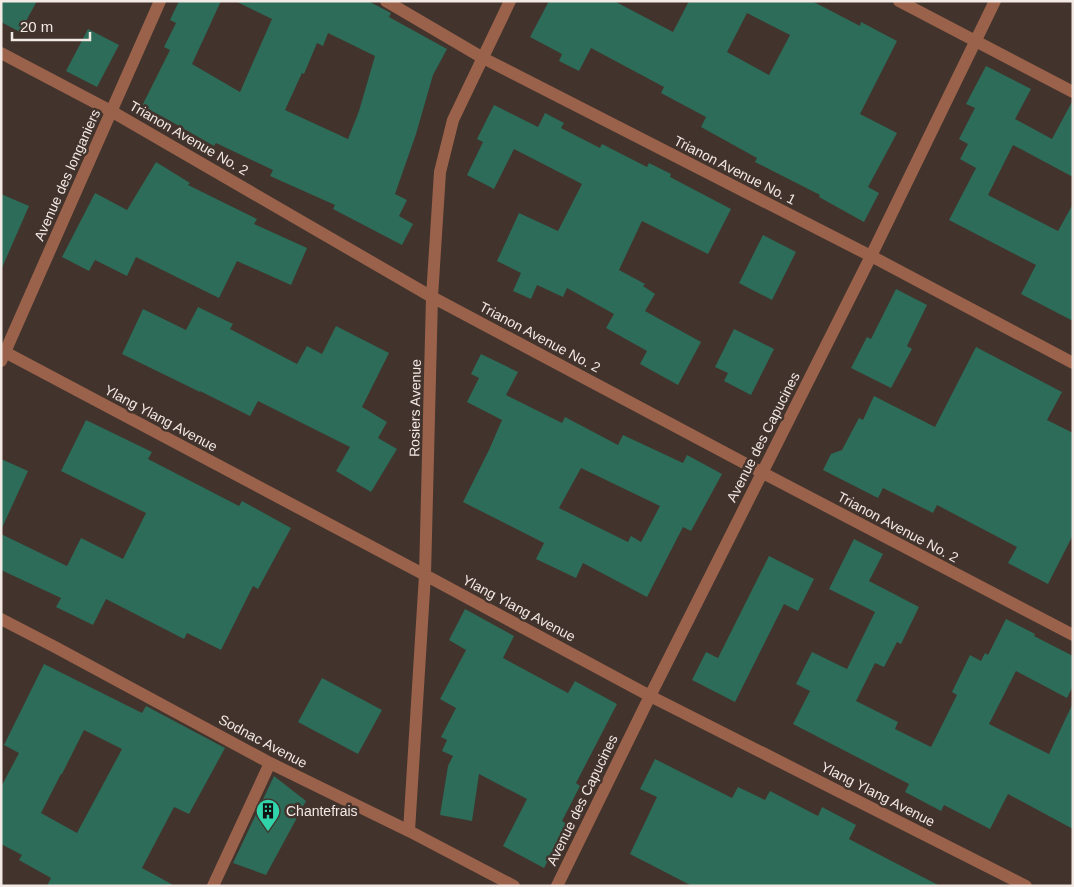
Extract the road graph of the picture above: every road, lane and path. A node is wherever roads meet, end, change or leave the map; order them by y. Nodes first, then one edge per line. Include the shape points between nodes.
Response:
1 (160, 1) edge
2 (386, 1) edge
3 (510, 1) edge
4 (899, 1) edge
5 (994, 1) edge
6 (975, 41) junction
7 (1, 53) edge
8 (483, 58) junction
9 (1073, 92) edge
10 (111, 111) junction
11 (871, 256) junction
12 (432, 297) junction
13 (2, 355) edge
14 (1073, 363) edge
15 (763, 473) junction
16 (425, 575) junction
17 (1, 619) edge
18 (1073, 635) edge
19 (650, 696) junction
20 (270, 763) junction
21 (409, 831) junction
22 (213, 886) edge
23 (514, 886) edge
24 (557, 886) edge
25 (1026, 886) edge

1 - 10 street, Avenue des longaniers
2 - 8 street, Trianon Avenue No. 1
3 - 8 street, Rosiers Avenue
4 - 6 street
5 - 6 street, Avenue des Capucines
6 - 9 street
6 - 11 street, Avenue des Capucines
7 - 10 street, Trianon Avenue No. 2
8 - 11 street, Trianon Avenue No. 1
8 - 12 street, Rosiers Avenue via 453,120 440,172
10 - 12 street, Trianon Avenue No. 2
10 - 13 street, Avenue des longaniers
11 - 14 street, Trianon Avenue No. 1
11 - 15 street, Avenue des Capucines
12 - 15 street, Trianon Avenue No. 2
12 - 16 street, Rosiers Avenue
13 - 16 street, Ylang Ylang Avenue
15 - 18 street, Trianon Avenue No. 2
15 - 19 street, Avenue des Capucines
16 - 19 street, Ylang Ylang Avenue
16 - 21 street, Rosiers Avenue
17 - 20 street, Sodnac Avenue
19 - 24 street, Avenue des Capucines
19 - 25 street, Ylang Ylang Avenue
20 - 21 street, Sodnac Avenue
20 - 22 street
21 - 23 street, Sodnac Avenue

